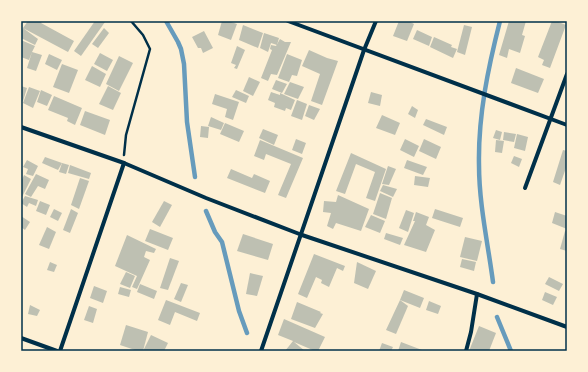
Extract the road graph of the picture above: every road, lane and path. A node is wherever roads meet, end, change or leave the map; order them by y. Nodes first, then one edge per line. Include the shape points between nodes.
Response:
1 (130, 21) edge
2 (288, 21) edge
3 (376, 21) edge
4 (364, 50) junction
5 (567, 74) edge
6 (550, 119) junction
7 (567, 125) edge
8 (21, 127) edge
9 (124, 164) junction
10 (525, 188) dead end
11 (302, 235) junction
12 (478, 294) junction
13 (567, 327) edge
14 (21, 338) edge
15 (59, 351) edge
16 (261, 351) edge
17 (466, 351) edge

1 - 9 path via 143,35 150,49 126,135
2 - 4 street
3 - 4 street
4 - 6 street
4 - 11 street
5 - 6 street
6 - 7 street
6 - 10 street
8 - 9 street
9 - 11 street
9 - 15 street
11 - 12 street
11 - 16 street
12 - 13 street
12 - 17 street
14 - 15 street

